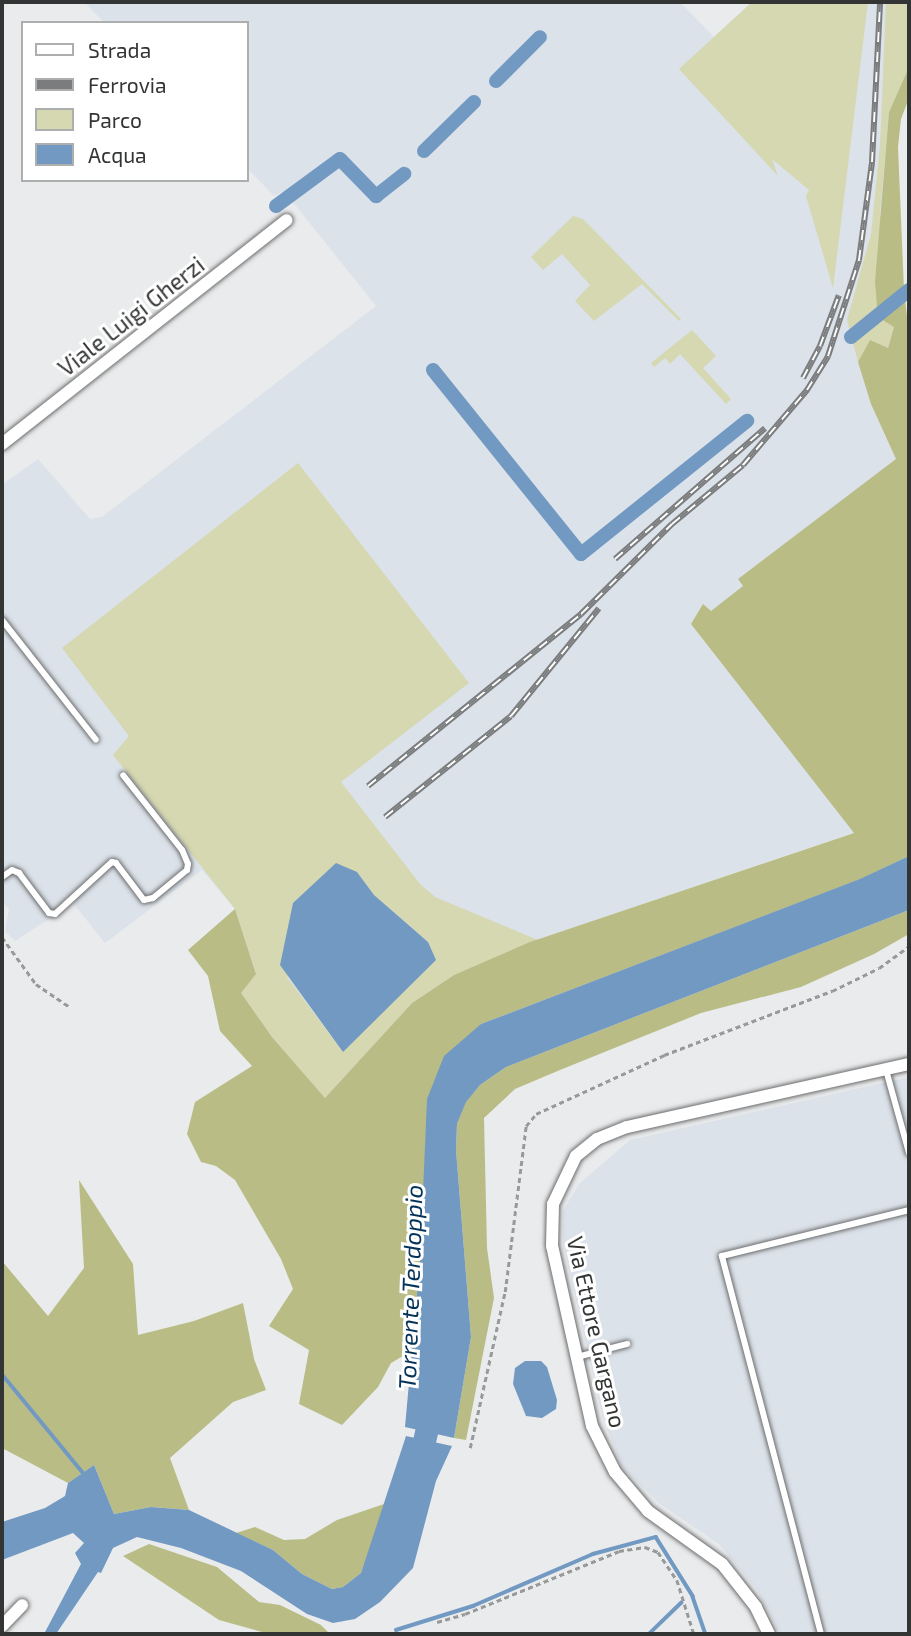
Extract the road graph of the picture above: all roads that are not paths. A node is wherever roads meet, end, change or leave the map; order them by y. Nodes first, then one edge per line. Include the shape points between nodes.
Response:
1 (287, 220) dead end
2 (2, 444) edge
3 (2, 620) edge
4 (96, 740) dead end
5 (123, 775) dead end
6 (2, 877) edge
7 (909, 1065) edge
8 (886, 1070) junction
9 (909, 1153) edge
10 (909, 1210) edge
11 (627, 1344) dead end
12 (578, 1357) junction
13 (22, 1605) dead end
14 (2, 1626) edge
15 (769, 1634) edge
16 (821, 1634) edge

1 - 2 street, Viale Luigi Gherzi
3 - 4 lane
5 - 6 lane via 187,858 187,870 153,898 144,900 112,862 55,914 49,913 19,873 12,870
7 - 8 street, Via Ettore Gargano
8 - 9 lane
8 - 12 street, Via Ettore Gargano via 627,1127 597,1139 576,1156 552,1204 552,1246
10 - 16 lane via 722,1256
11 - 12 lane
12 - 15 street, Via Ettore Gargano via 592,1426 615,1472 648,1511 722,1564 756,1608
13 - 14 street

